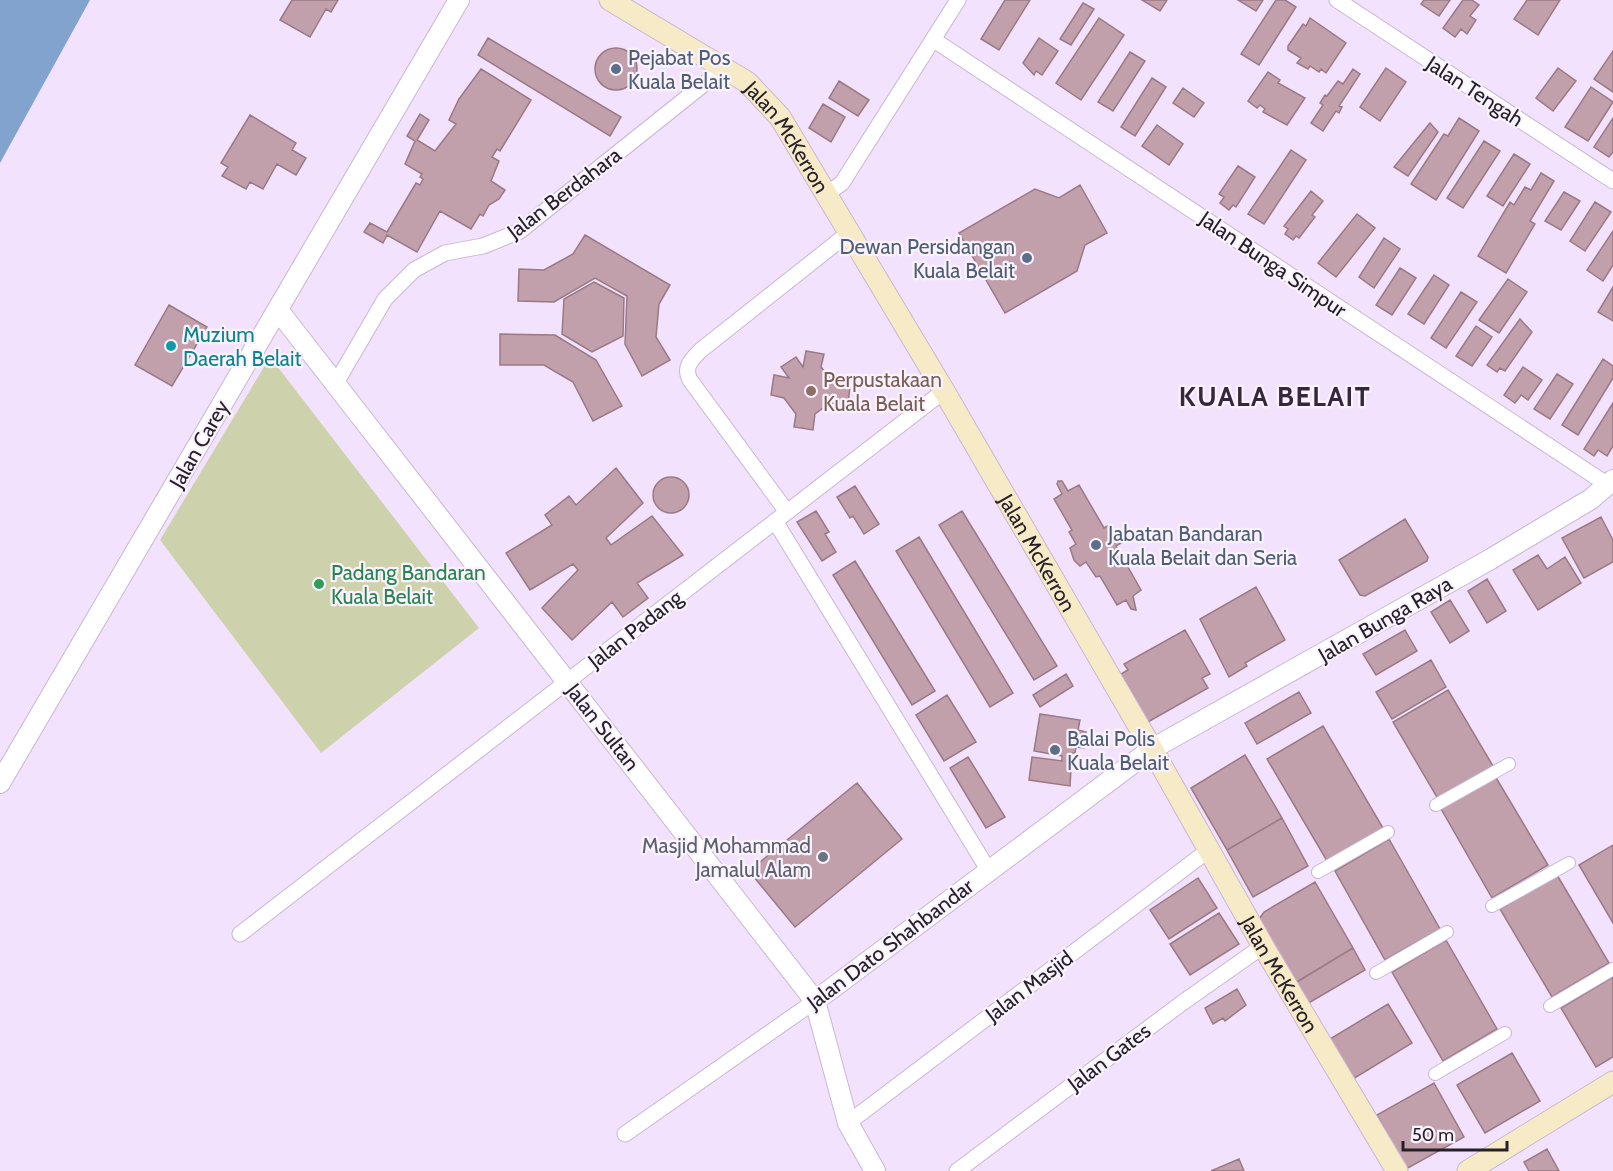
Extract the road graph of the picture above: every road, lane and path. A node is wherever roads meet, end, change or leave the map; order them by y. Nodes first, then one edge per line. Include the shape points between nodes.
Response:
1 (610, 0) edge
2 (958, 0) edge
3 (1337, 0) edge
4 (456, 6) edge
5 (934, 40) junction
6 (724, 69) junction
7 (1613, 181) edge
8 (828, 194) junction
9 (850, 232) junction
10 (278, 310) junction
11 (336, 384) junction
12 (944, 391) junction
13 (1611, 484) edge
14 (781, 517) junction
15 (568, 681) junction
16 (1152, 749) junction
17 (1509, 764) dead end
18 (0, 783) edge
19 (1436, 805) dead end
20 (1388, 832) dead end
21 (1210, 849) junction
22 (1569, 863) dead end
23 (989, 871) junction
24 (1318, 873) dead end
25 (1492, 906) dead end
26 (1447, 932) dead end
27 (240, 934) dead end
28 (1263, 946) junction
29 (1613, 969) edge
30 (1376, 973) dead end
31 (815, 1001) junction
32 (1550, 1006) dead end
33 (1505, 1033) dead end
34 (1435, 1074) dead end
35 (1613, 1082) edge
36 (848, 1123) junction
37 (625, 1134) dead end
38 (875, 1171) edge
39 (957, 1171) edge
40 (1397, 1171) edge
41 (1468, 1171) edge

1 - 6 main road, Jalan McKerron
2 - 5 street
3 - 7 street, Jalan Tengah
4 - 10 street, Jalan Carey
5 - 8 street via 842,183
5 - 13 street, Jalan Bunga Simpur
6 - 8 main road, Jalan McKerron via 753,86 772,106
6 - 11 street, Jalan Berdahara via 520,231 483,246 445,253 414,270 385,299
8 - 9 main road, Jalan McKerron
9 - 12 main road, Jalan McKerron
9 - 14 street via 701,350 686,374
10 - 11 street, Jalan Sultan
10 - 18 street, Jalan Carey
11 - 15 street, Jalan Sultan
12 - 14 street, Jalan Padang
12 - 16 main road, Jalan McKerron
13 - 16 street, Jalan Bunga Raya via 1489,560
14 - 15 street, Jalan Padang
14 - 23 street
15 - 27 street, Jalan Padang
15 - 31 street, Jalan Sultan
16 - 21 main road, Jalan McKerron
16 - 23 street, Jalan Dato Shahbandar
17 - 19 street
20 - 24 street
21 - 28 main road, Jalan McKerron
21 - 36 street, Jalan Masjid
22 - 25 street
23 - 31 street, Jalan Dato Shahbandar
26 - 30 street
28 - 39 street, Jalan Gates
28 - 40 main road, Jalan McKerron
29 - 32 street
31 - 36 street, Jalan Sultan
31 - 37 street, Jalan Dato Shahbandar
33 - 34 street
35 - 41 main road
36 - 38 street, Jalan Sultan

